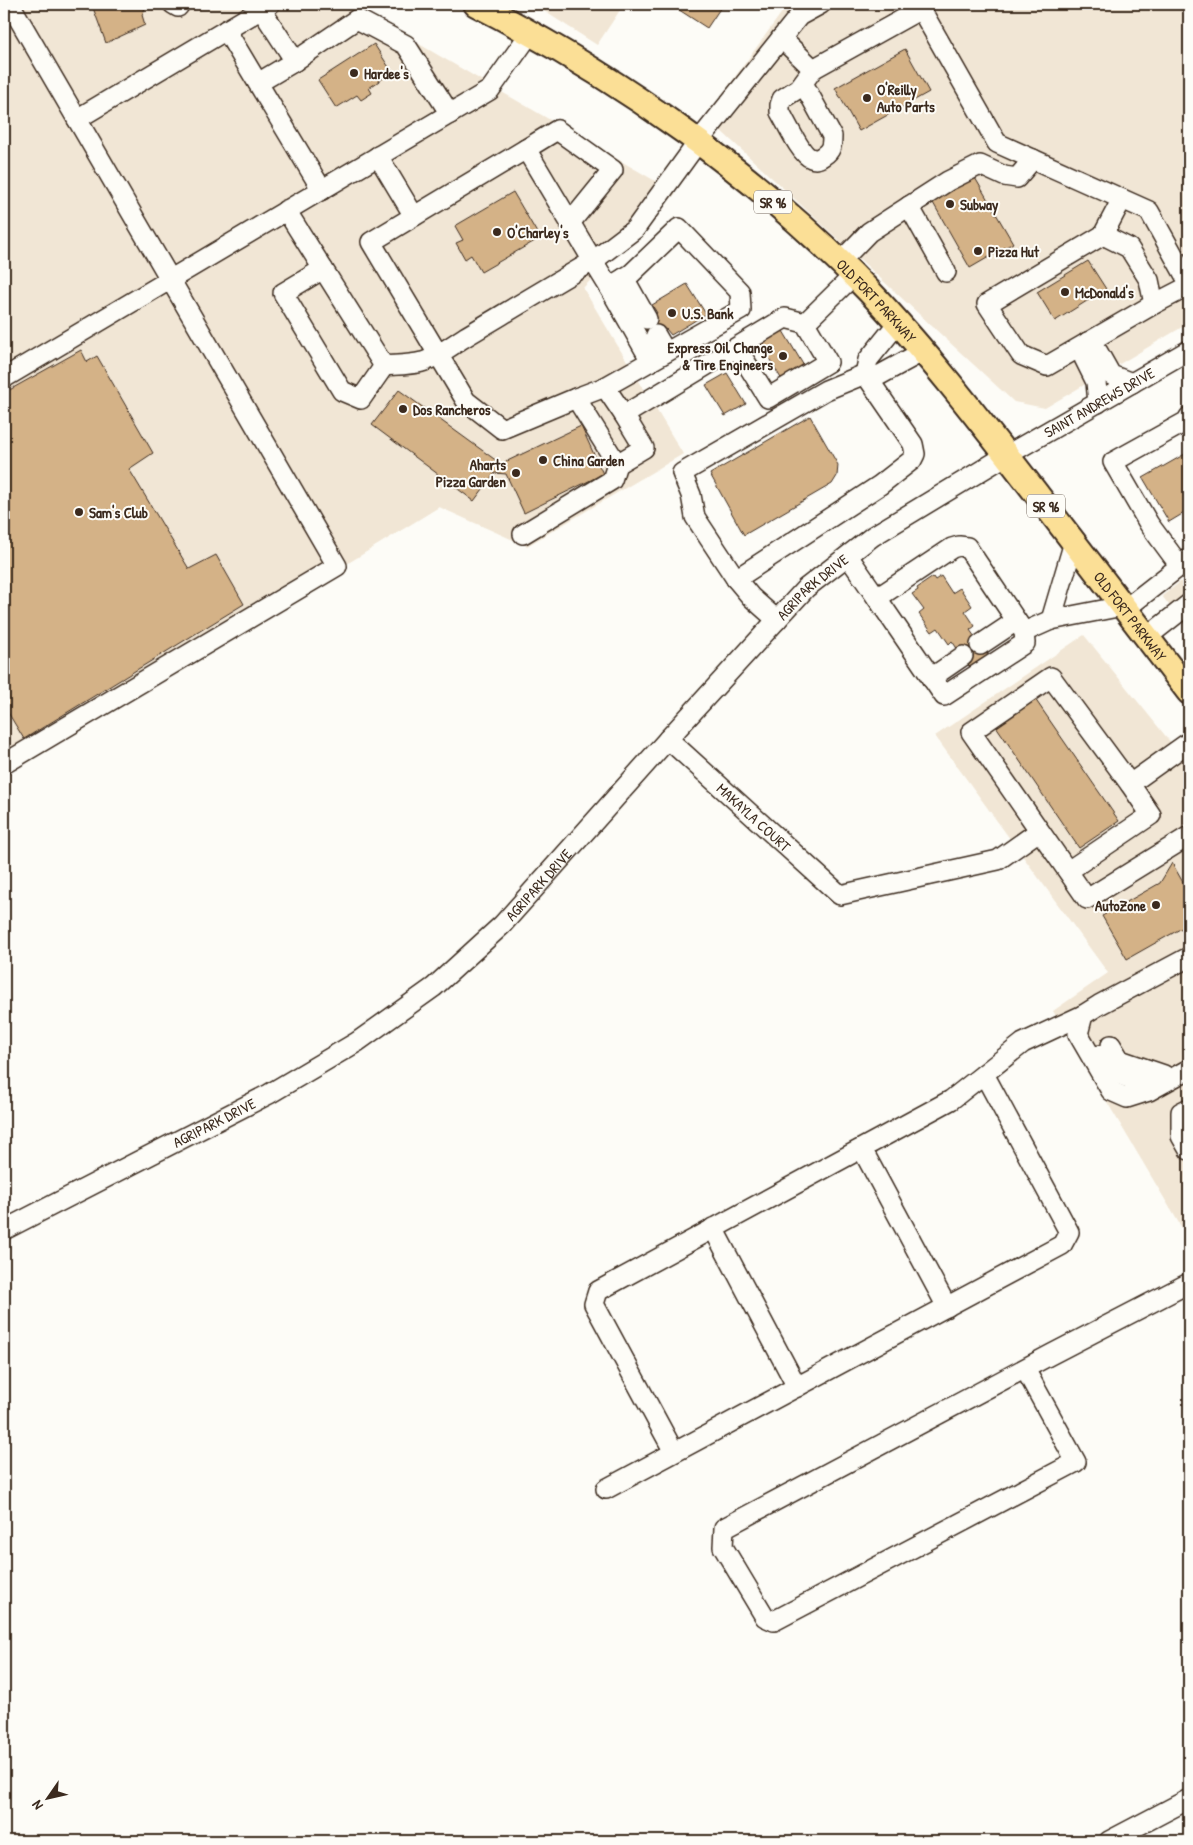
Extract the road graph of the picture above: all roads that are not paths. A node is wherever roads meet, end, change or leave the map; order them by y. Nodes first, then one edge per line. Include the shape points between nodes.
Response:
1 (10, 4) edge
2 (173, 4) edge
3 (180, 4) edge
4 (476, 4) edge
5 (821, 4) edge
6 (266, 6) edge
7 (920, 6) edge
8 (226, 30) junction
9 (531, 32) junction
10 (781, 38) junction
11 (295, 61) junction
12 (258, 83) junction
13 (450, 114) junction
14 (77, 119) junction
15 (698, 142) junction
16 (526, 149) junction
17 (378, 156) junction
18 (1033, 159) junction
19 (322, 190) junction
20 (1122, 199) junction
21 (908, 206) junction
22 (286, 210) junction
23 (414, 216) junction
24 (570, 223) junction
25 (1103, 235) junction
26 (593, 261) junction
27 (323, 268) junction
28 (846, 270) junction
29 (946, 272) dead end
30 (170, 279) junction
31 (617, 283) junction
32 (1189, 283) edge
33 (1189, 286) edge
34 (1154, 304) junction
35 (805, 323) junction
36 (898, 324) junction
37 (1088, 342) junction
38 (738, 348) junction
39 (1189, 350) edge
40 (922, 352) junction
41 (439, 353) junction
42 (658, 357) junction
43 (384, 366) junction
44 (865, 374) junction
45 (4, 378) edge
46 (1132, 383) junction
47 (605, 387) junction
48 (576, 398) junction
49 (1098, 402) junction
50 (624, 416) junction
51 (1189, 420) edge
52 (1006, 455) junction
53 (617, 464) junction
54 (523, 534) dead end
55 (1074, 542) junction
56 (848, 556) junction
57 (1185, 562) edge
58 (736, 579) junction
59 (877, 598) junction
60 (1189, 604) edge
61 (1124, 607) junction
62 (778, 620) junction
63 (1051, 620) junction
64 (1020, 627) junction
65 (1147, 637) junction
66 (980, 645) dead end
67 (963, 656) dead end
68 (931, 678) junction
69 (1189, 692) edge
70 (668, 739) junction
71 (1189, 742) edge
72 (4, 764) edge
73 (1130, 784) junction
74 (1039, 831) junction
75 (1189, 837) edge
76 (1068, 871) junction
77 (1189, 958) edge
78 (1082, 1015) junction
79 (1105, 1048) dead end
80 (1189, 1060) edge
81 (1189, 1069) edge
82 (984, 1074) junction
83 (1189, 1108) edge
84 (862, 1149) junction
85 (1189, 1150) edge
86 (713, 1228) junction
87 (4, 1230) edge
88 (1189, 1284) edge
89 (947, 1307) junction
90 (1026, 1369) junction
91 (797, 1387) junction
92 (674, 1452) junction
93 (606, 1489) dead end
94 (1189, 1799) edge
95 (1109, 1841) edge

1 - 14 street
2 - 3 street via 178,7
4 - 9 main road, OLD FORT PARKWAY / SR 96
5 - 10 street via 799,16
6 - 8 street
6 - 11 street
7 - 10 street via 808,76
7 - 18 street via 997,143
8 - 12 street
8 - 14 street
9 - 13 street via 490,90
9 - 15 main road, OLD FORT PARKWAY / SR 96 via 625,90
10 - 15 street
11 - 12 street
11 - 13 street via 357,19 406,45
12 - 19 street
13 - 17 street
14 - 30 street
15 - 26 street via 635,229
15 - 28 main road, OLD FORT PARKWAY / SR 96 via 780,207
16 - 23 street
16 - 24 street
16 - 24 street via 557,130 613,170
17 - 19 street
17 - 23 street
18 - 20 street
18 - 21 street via 1017,178 980,165
19 - 22 street
20 - 25 street
20 - 32 street via 1149,211
21 - 28 street via 869,232
21 - 29 street
22 - 27 street
22 - 30 street
23 - 41 street via 371,242
24 - 26 street
25 - 34 street via 1129,248 1149,280
25 - 37 street via 987,304 1021,355 1047,366
26 - 31 street
26 - 41 street
27 - 43 street
27 - 43 street via 283,293 342,391 361,399
28 - 35 street
28 - 36 main road, OLD FORT PARKWAY / SR 96
30 - 45 street
30 - 72 street via 338,566
31 - 42 street
31 - 42 street via 652,327
31 - 42 street via 631,274 679,228 740,292 742,310
33 - 34 street
34 - 37 street
35 - 38 street via 785,318
35 - 38 street via 828,362 768,398
36 - 40 main road, OLD FORT PARKWAY / SR 96
36 - 44 street via 868,360
37 - 46 street via 1111,375
37 - 49 street via 1084,358 1096,382
38 - 50 street
39 - 46 street, SAINT ANDREWS DRIVE
40 - 44 street via 878,376
40 - 52 main road, OLD FORT PARKWAY / SR 96 via 948,379
41 - 43 street via 424,362
41 - 48 street via 466,401 502,429
42 - 47 street
44 - 58 street via 913,444 915,454 912,460 880,485
44 - 58 street via 826,390 682,473 695,517
46 - 49 street, SAINT ANDREWS DRIVE
47 - 48 street
47 - 50 street
48 - 53 street
49 - 52 street, SAINT ANDREWS DRIVE
50 - 53 street via 644,448
51 - 57 street via 1113,462 1149,524
52 - 55 main road, OLD FORT PARKWAY / SR 96
52 - 56 street, AGRIPARK DRIVE via 873,536
53 - 54 street via 612,480
55 - 61 main road, OLD FORT PARKWAY / SR 96
55 - 63 street
56 - 59 street
56 - 62 street, AGRIPARK DRIVE via 806,588
57 - 61 street
58 - 62 street via 750,597
59 - 64 street via 959,546 967,548
59 - 68 street
60 - 65 street
61 - 63 street
61 - 65 main road, OLD FORT PARKWAY / SR 96
62 - 70 street, AGRIPARK DRIVE
63 - 64 street
64 - 66 street
64 - 68 street via 1026,643 944,696
65 - 69 main road, OLD FORT PARKWAY / SR 96
67 - 68 street
70 - 74 street, MAKAYLA COURT via 840,895 998,860
70 - 87 street, AGRIPARK DRIVE via 502,925 434,987 358,1042 269,1094
71 - 73 street
73 - 74 street via 1051,677 971,732
73 - 76 street via 1151,815
74 - 76 street
75 - 76 street via 1087,899
77 - 78 street
78 - 81 street via 1078,1034 1111,1091 1127,1098 1149,1091
78 - 82 street via 1023,1043
79 - 80 street via 1110,1071 1141,1083 1150,1082
82 - 84 street via 951,1100
82 - 89 street via 1069,1232 1062,1245
83 - 85 street via 1181,1112 1182,1136
84 - 86 street
84 - 89 street
86 - 91 street
86 - 92 street via 598,1290 594,1304
88 - 90 street
89 - 91 street
90 - 90 street via 724,1528 723,1547 765,1617 774,1621 1076,1462
91 - 92 street
92 - 93 street
94 - 95 street

